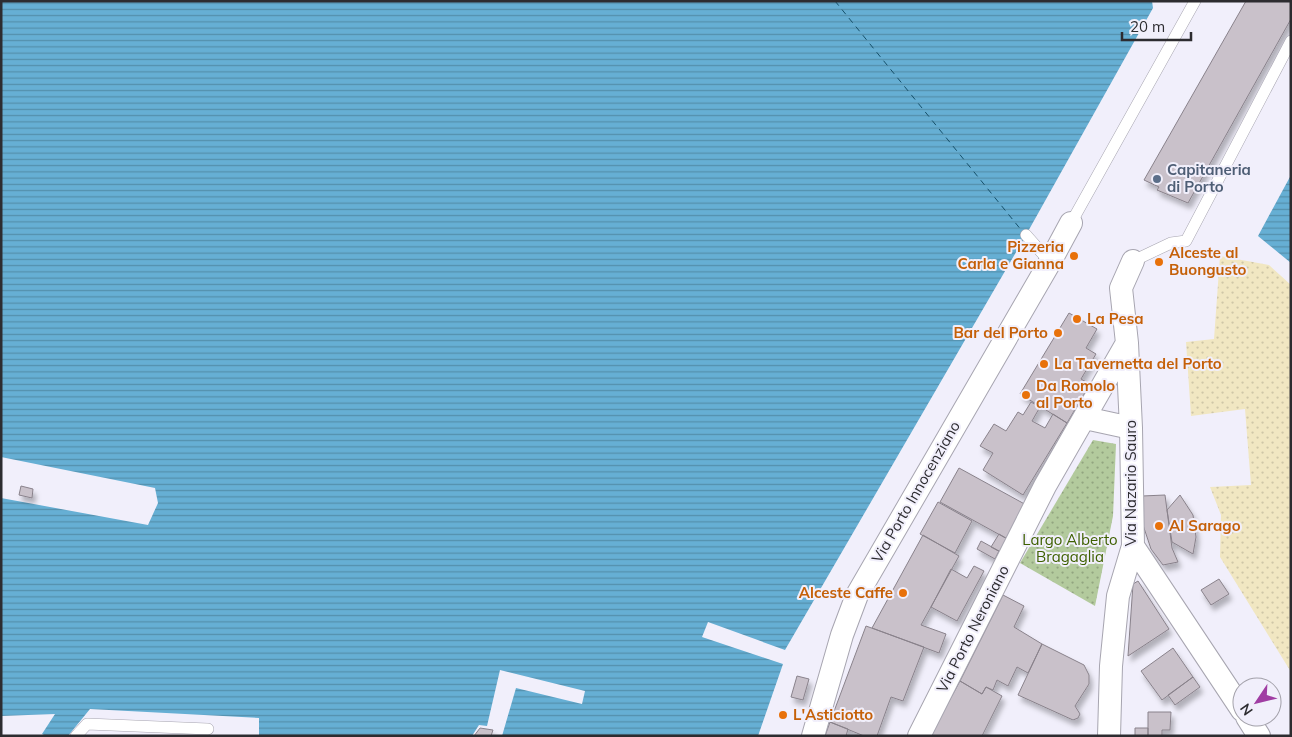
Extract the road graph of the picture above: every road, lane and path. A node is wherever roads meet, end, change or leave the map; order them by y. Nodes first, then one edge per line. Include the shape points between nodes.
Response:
1 (1195, 1) edge
2 (1291, 41) edge
3 (1071, 223) joint
4 (1026, 235) dead end
5 (1133, 261) joint
6 (1050, 262) junction
7 (1127, 343) junction
8 (1085, 418) junction
9 (1131, 428) junction
10 (1133, 546) junction
11 (1232, 695) edge
12 (208, 729) dead end
13 (76, 736) edge
14 (812, 736) edge
15 (919, 736) edge
16 (1109, 736) edge

1 - 3 lane
2 - 5 lane via 1186,241 1171,243
3 - 6 street, Via Porto Innocenziano
4 - 6 lane
5 - 7 street, Via Nazario Sauro via 1121,288
6 - 14 street, Via Porto Innocenziano via 857,595
7 - 8 street
7 - 9 street, Via Nazario Sauro
8 - 9 street
8 - 15 street, Via Porto Neroniano via 1045,486
9 - 10 street, Via Nazario Sauro
10 - 11 street
10 - 16 street, Via Nazario Sauro via 1118,596
12 - 13 lane via 87,724

